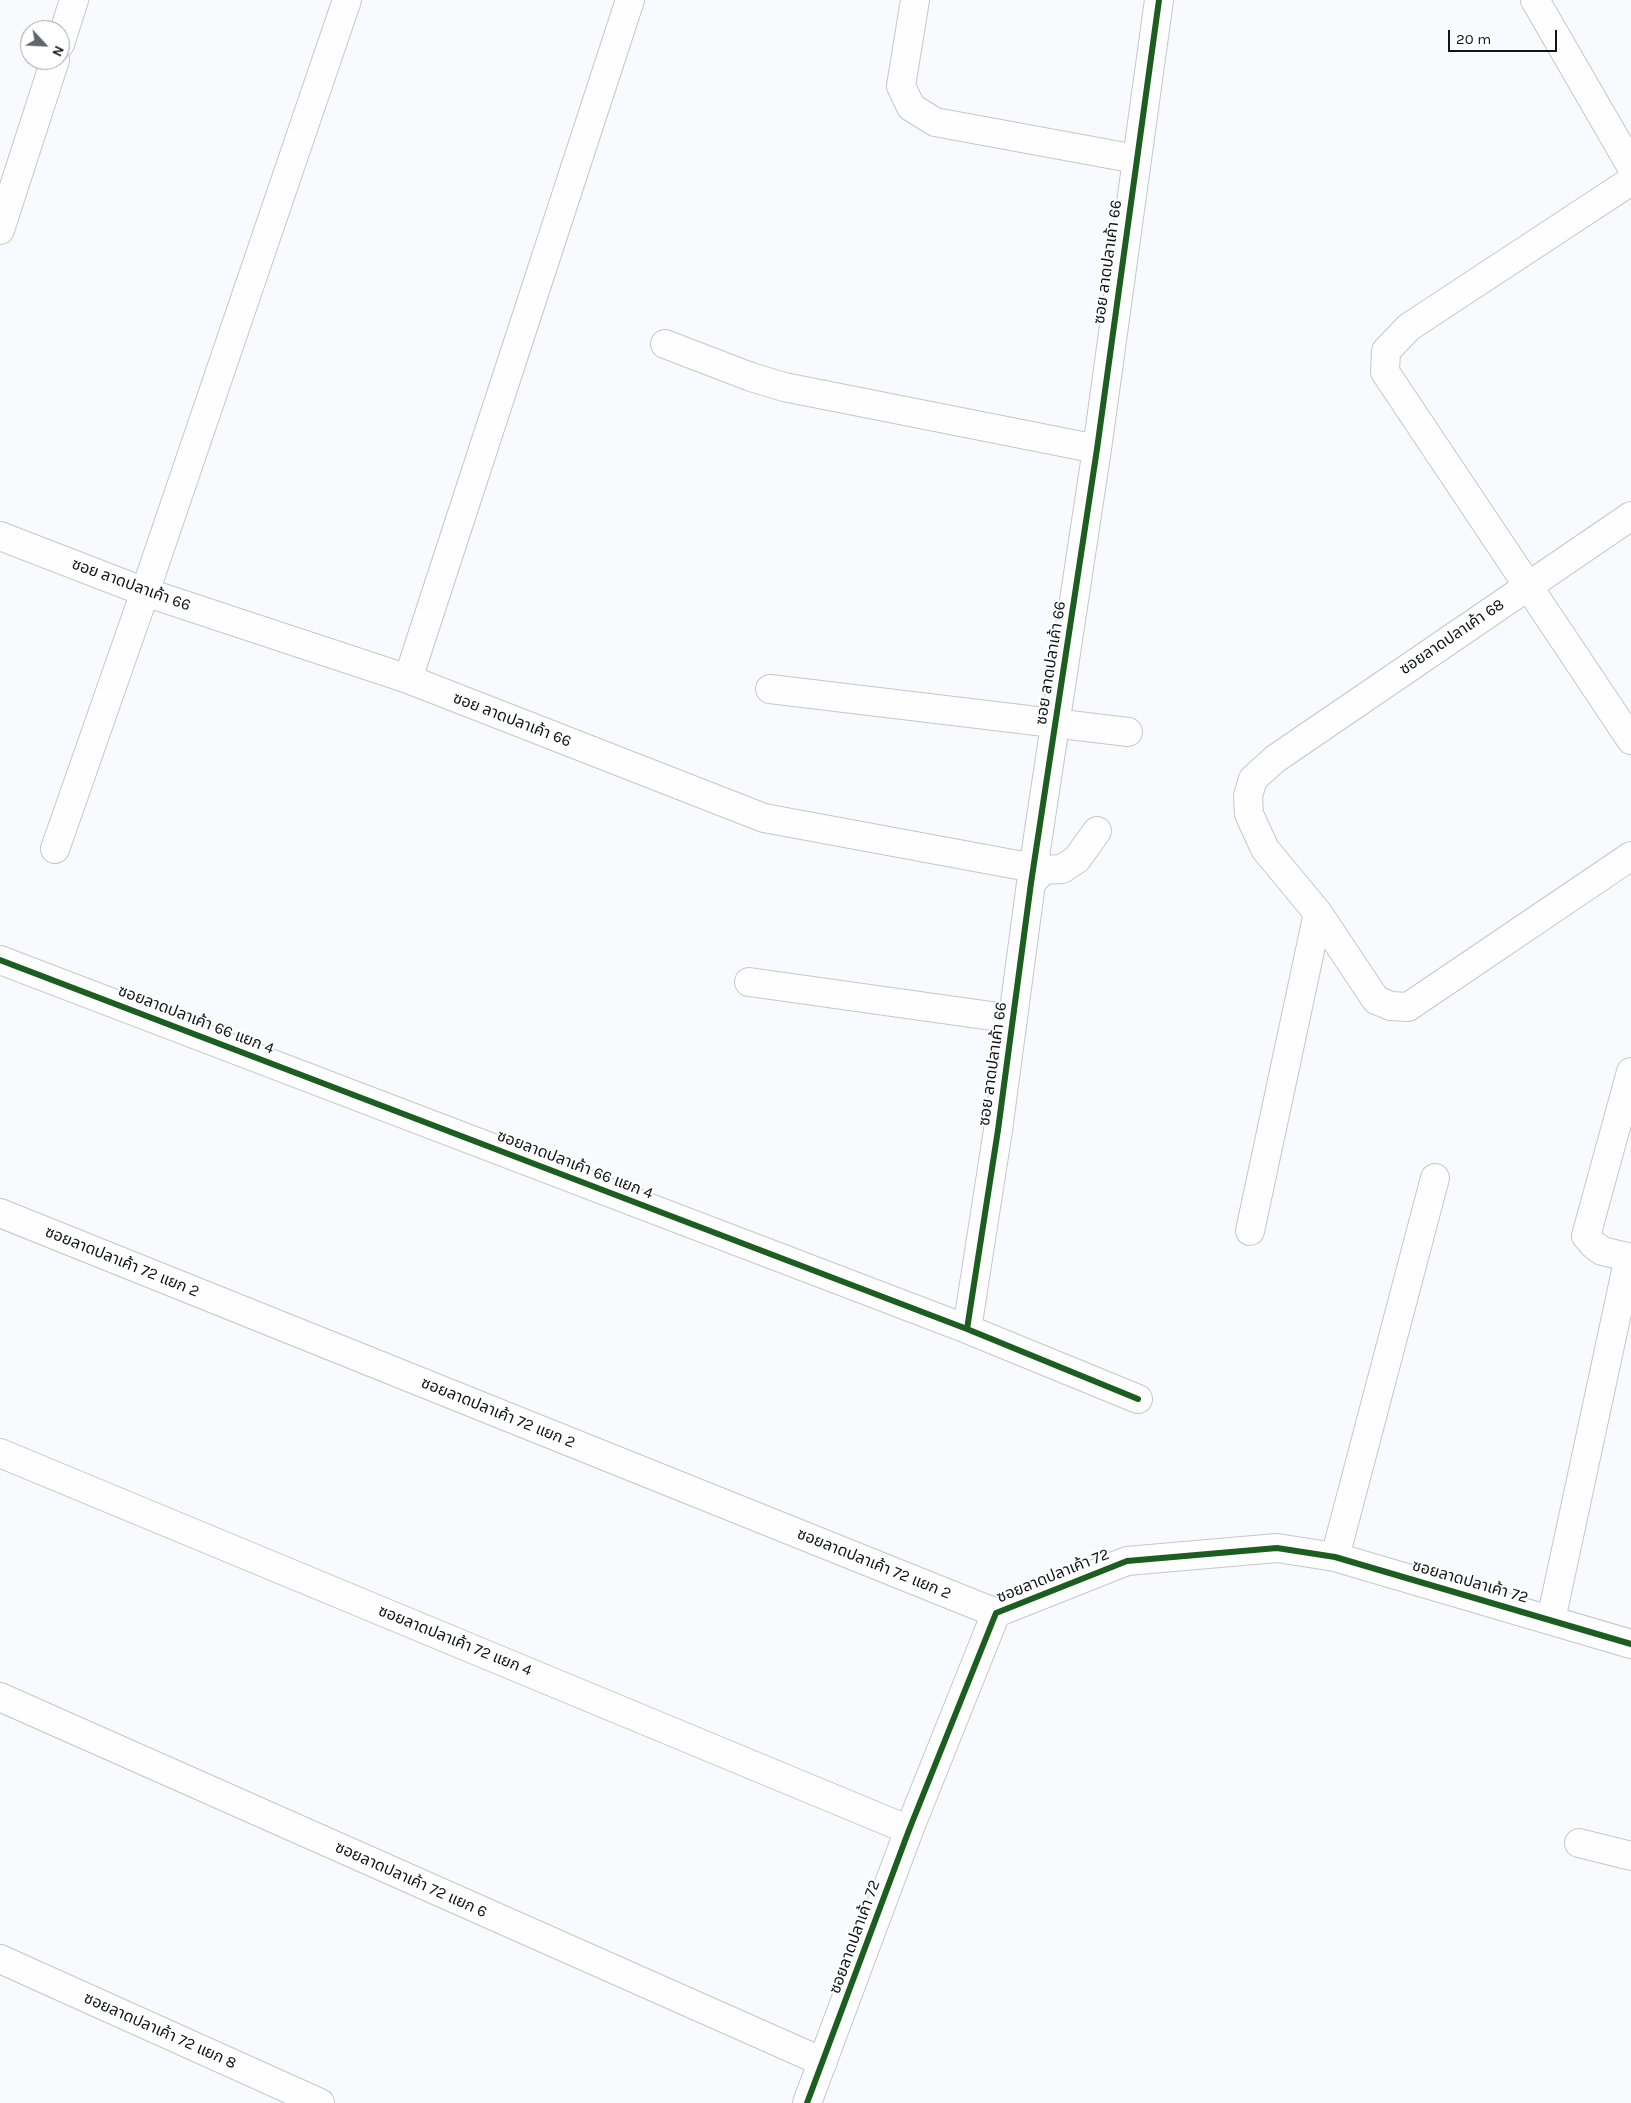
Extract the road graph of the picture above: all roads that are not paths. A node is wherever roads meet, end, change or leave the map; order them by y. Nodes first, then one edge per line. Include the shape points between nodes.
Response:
1 (74, 0) edge
2 (347, 0) edge
3 (630, 0) edge
4 (915, 0) edge
5 (1159, 0) edge
6 (1535, 0) edge
7 (68, 20) edge
8 (52, 70) edge
9 (1136, 160) junction
10 (1631, 166) edge
11 (1631, 181) edge
12 (0, 230) edge
13 (665, 344) dead end
14 (1097, 449) junction
15 (1631, 516) edge
16 (0, 536) edge
17 (1527, 586) junction
18 (145, 592) junction
19 (408, 679) junction
20 (770, 689) dead end
21 (1056, 724) junction
22 (1128, 732) dead end
23 (1631, 740) edge
24 (1097, 831) dead end
25 (55, 849) dead end
26 (1631, 856) edge
27 (1032, 876) junction
28 (1318, 913) junction
29 (0, 960) edge
30 (748, 982) dead end
31 (1013, 1019) junction
32 (1631, 1072) edge
33 (1435, 1178) dead end
34 (0, 1213) edge
35 (1250, 1231) dead end
36 (1630, 1258) edge
37 (967, 1329) junction
38 (1138, 1398) dead end
39 (0, 1453) edge
40 (1335, 1557) junction
41 (996, 1613) junction
42 (1551, 1620) junction
43 (1631, 1644) edge
44 (0, 1698) edge
45 (910, 1830) junction
46 (1579, 1843) dead end
47 (1631, 1856) edge
48 (0, 1959) edge
49 (823, 2062) junction
50 (320, 2103) edge
51 (807, 2103) edge

1 - 7 street
2 - 18 street
3 - 19 street
4 - 9 street via 902,86 911,107 935,122
5 - 9 street, ซอย ลาดปลาเค้า 66
6 - 10 street
8 - 12 street
9 - 14 street, ซอย ลาดปลาเค้า 66
11 - 17 street via 1409,327 1386,351 1385,372
13 - 14 street via 784,387
14 - 21 street, ซอย ลาดปลาเค้า 66
15 - 17 street, ซอยลาดปลาเค้า 68
16 - 18 street, ซอย ลาดปลาเค้า 66
17 - 23 street
17 - 28 street, ซอยลาดปลาเค้า 68 via 1275,759 1253,779 1248,796 1249,814 1265,849
18 - 19 street, ซอย ลาดปลาเค้า 66
18 - 25 street
19 - 27 street, ซอย ลาดปลาเค้า 66 via 764,818
20 - 21 street
21 - 22 street
21 - 27 street, ซอย ลาดปลาเค้า 66
24 - 27 street via 1077,859 1062,869 1043,870
26 - 28 street, ซอยลาดปลาเค้า 68 via 1408,1007 1391,1006 1376,1000
27 - 31 street, ซอย ลาดปลาเค้า 66
28 - 35 street
29 - 37 street, ซอยลาดปลาเค้า 66 แยก 4
30 - 31 street
31 - 37 street, ซอย ลาดปลาเค้า 66
32 - 36 street via 1586,1236 1602,1251
33 - 40 street
34 - 41 street, ซอยลาดปลาเค้า 72 แยก 2
36 - 42 street
37 - 38 street, ซอยลาดปลาเค้า 66 แยก 4
39 - 45 street, ซอยลาดปลาเค้า 72 แยก 4
40 - 41 street, ซอยลาดปลาเค้า 72 via 1277,1548 1127,1561
40 - 42 street, ซอยลาดปลาเค้า 72
41 - 45 street, ซอยลาดปลาเค้า 72
42 - 43 street, ซอยลาดปลาเค้า 72
44 - 49 street, ซอยลาดปลาเค้า 72 แยก 6
45 - 49 street, ซอยลาดปลาเค้า 72
46 - 47 street
48 - 50 street, ซอยลาดปลาเค้า 72 แยก 8
49 - 51 street, ซอยลาดปลาเค้า 72

